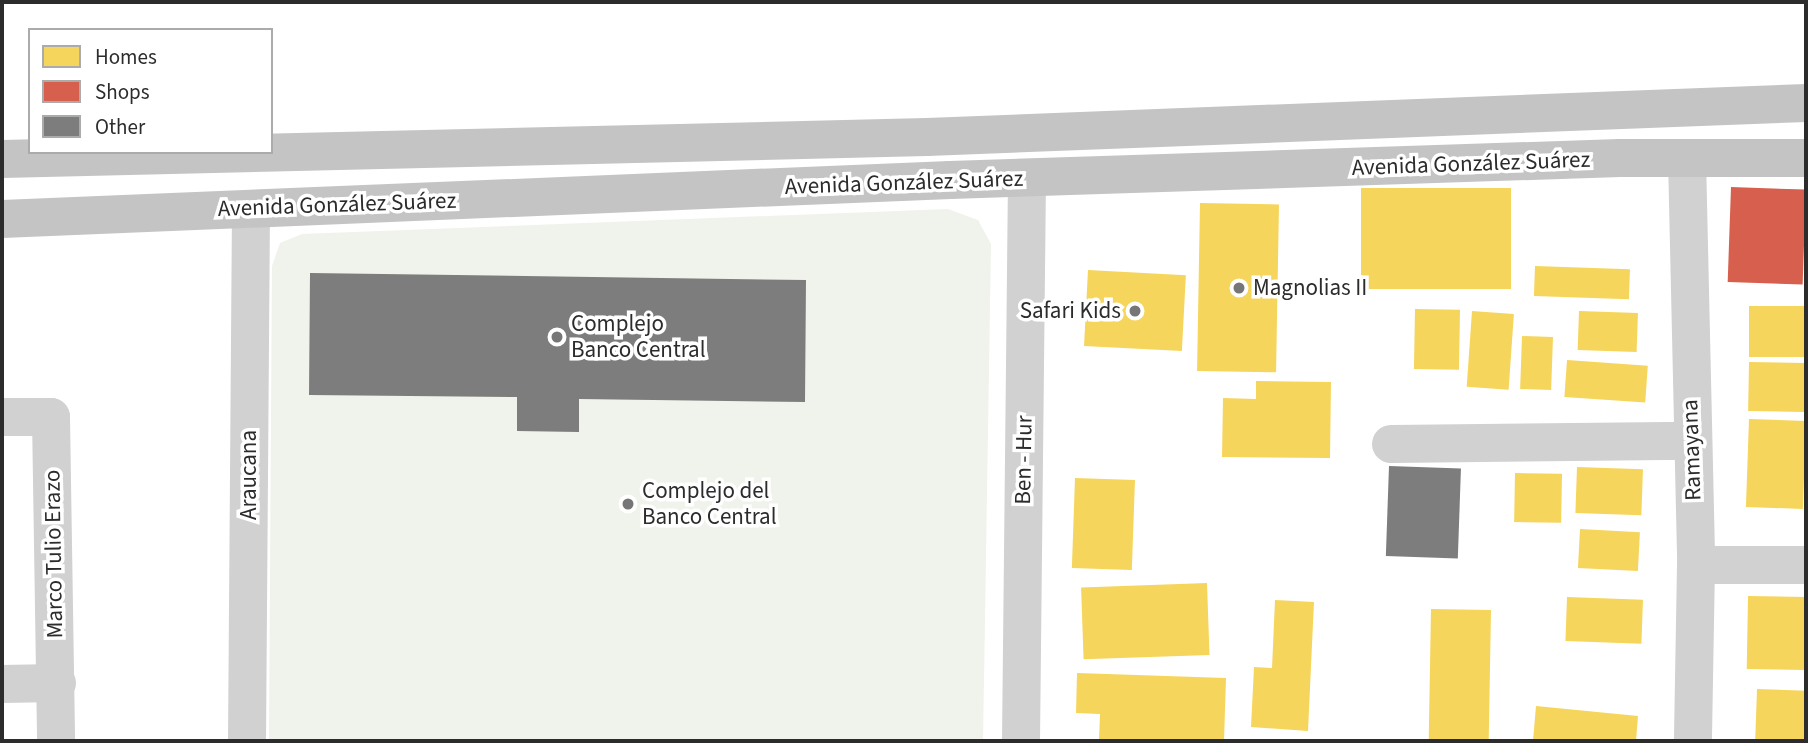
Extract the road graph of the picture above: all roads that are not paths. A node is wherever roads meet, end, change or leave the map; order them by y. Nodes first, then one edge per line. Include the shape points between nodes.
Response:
1 (1806, 103) edge
2 (273, 153) edge
3 (212, 154) edge
4 (1687, 158) junction
5 (1806, 158) edge
6 (2, 159) edge
7 (1027, 178) junction
8 (251, 209) junction
9 (2, 219) edge
10 (2, 417) edge
11 (1691, 441) junction
12 (1391, 444) dead end
13 (1696, 565) junction
14 (1806, 565) edge
15 (57, 683) junction
16 (2, 684) edge
17 (56, 741) edge
18 (247, 741) edge
19 (1021, 741) edge
20 (1693, 741) edge

1 - 2 main road, Avenida González Suárez via 927,137
3 - 6 main road, Avenida González Suárez
4 - 5 main road, Avenida González Suárez
4 - 7 main road, Avenida González Suárez
4 - 11 street, Ramayana
7 - 8 main road, Avenida González Suárez
7 - 19 street, Ben - Hur
8 - 9 main road, Avenida González Suárez
8 - 18 street, Araucana
10 - 15 street, Marco Tulio Erazo via 51,417
11 - 12 street
11 - 13 street, Ramayana
13 - 14 street
13 - 20 street, Ramayana
15 - 16 street
15 - 17 street, Marco Tulio Erazo

